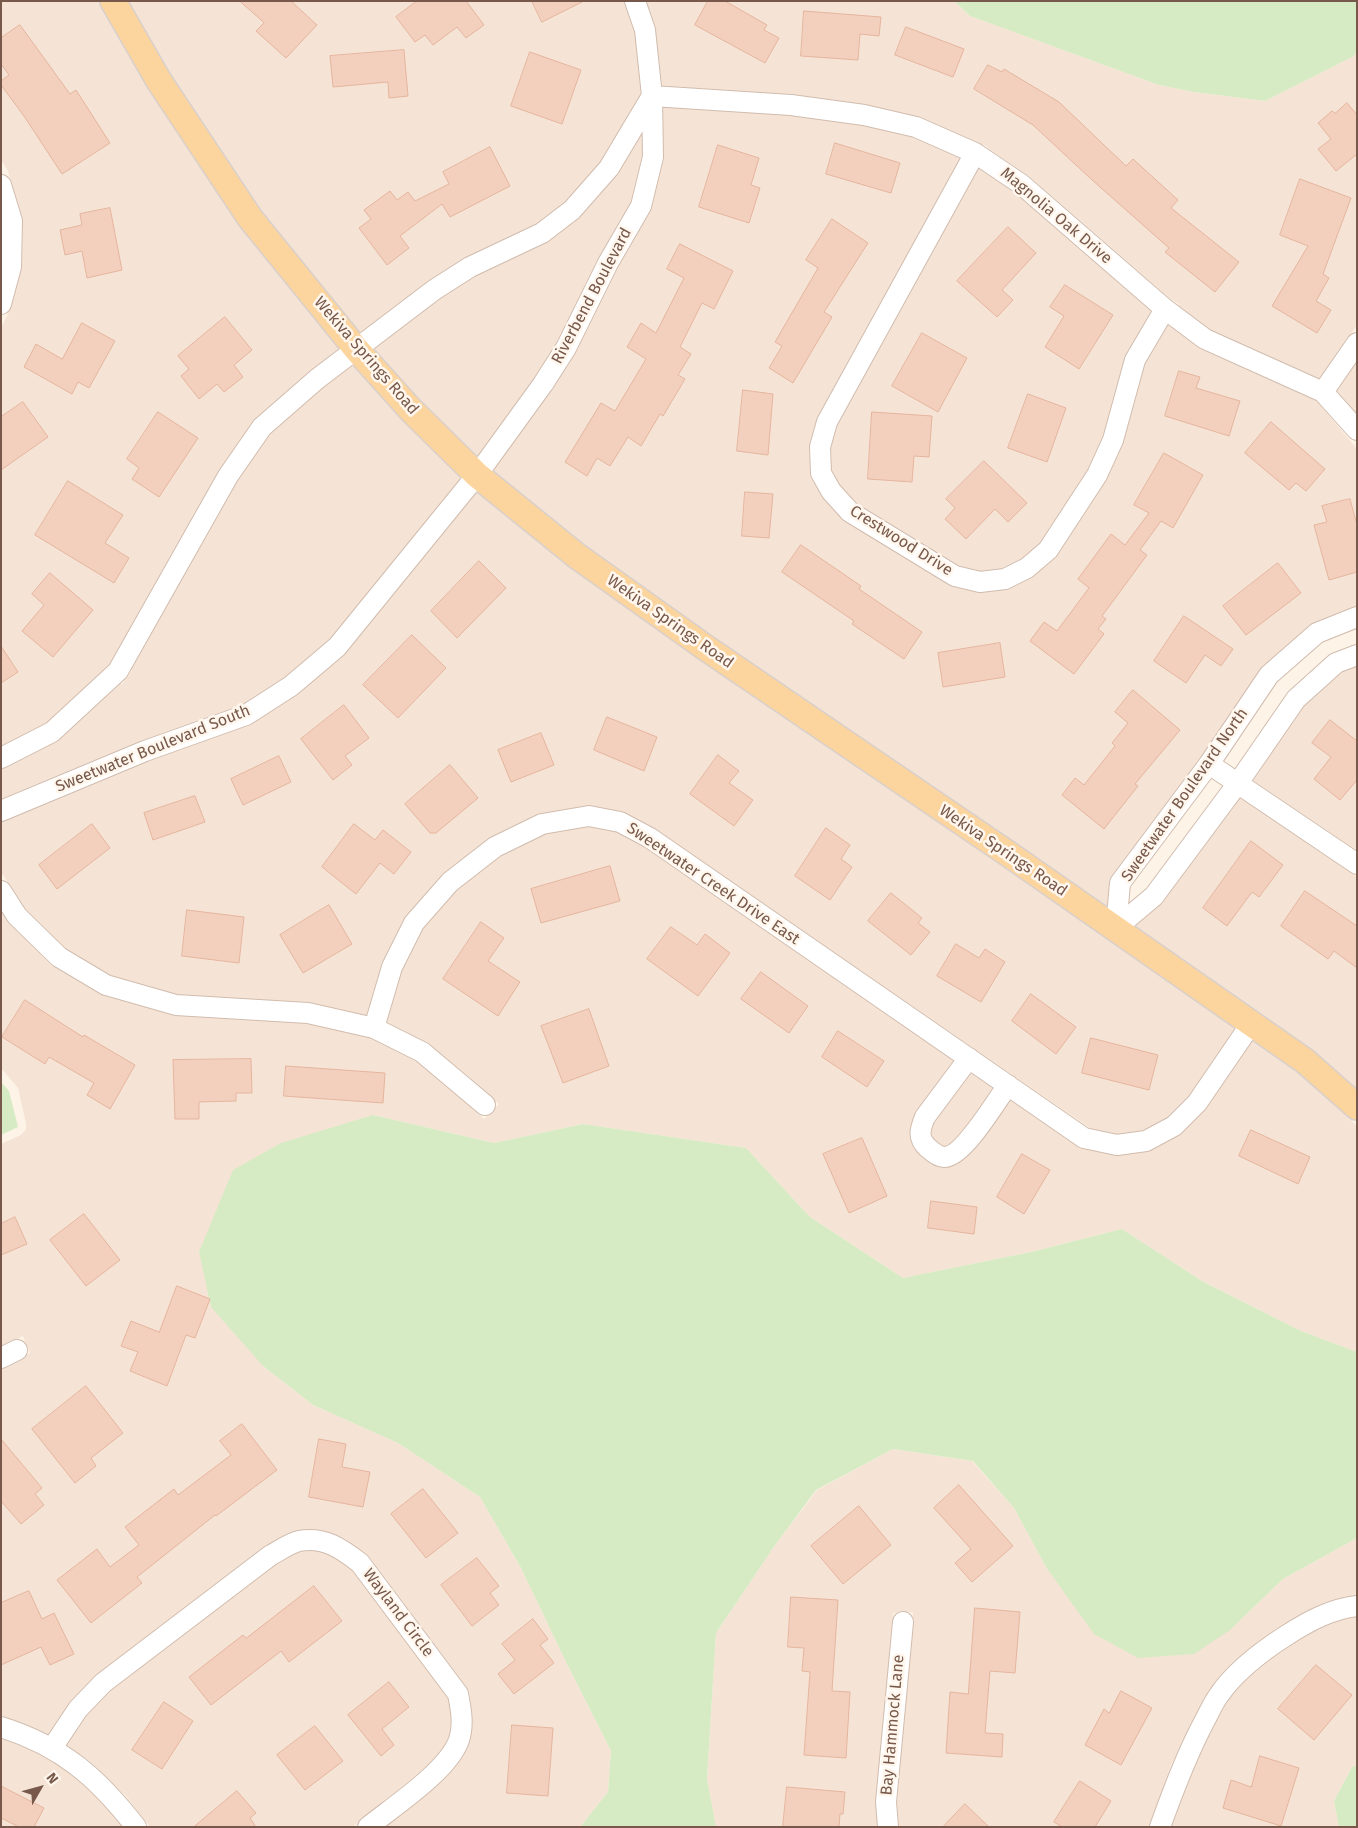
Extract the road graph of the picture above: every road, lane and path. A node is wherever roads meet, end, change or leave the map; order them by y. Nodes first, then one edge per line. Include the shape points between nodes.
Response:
1 (113, 1) edge
2 (635, 1) edge
3 (652, 96) junction
4 (974, 152) junction
5 (1, 185) edge
6 (1, 304) edge
7 (1165, 309) junction
8 (1357, 343) edge
9 (357, 350) junction
10 (1323, 392) junction
11 (1357, 430) edge
12 (477, 475) junction
13 (1357, 617) edge
14 (1357, 655) edge
15 (1, 758) edge
16 (1209, 764) junction
17 (1238, 783) junction
18 (1, 811) edge
19 (1357, 864) edge
20 (1, 891) edge
21 (1116, 928) junction
22 (1251, 1024) junction
23 (374, 1028) junction
24 (969, 1058) junction
25 (1008, 1085) junction
26 (485, 1105) dead end
27 (1357, 1107) edge
28 (1357, 1606) edge
29 (903, 1622) dead end
30 (1, 1727) edge
31 (52, 1748) junction
32 (136, 1827) edge
33 (368, 1827) edge
34 (888, 1827) edge
35 (1160, 1827) edge

1 - 9 main road, Wekiva Springs Road via 160,81 250,218
2 - 3 street, Riverbend Boulevard via 645,30
3 - 4 street, Magnolia Oak Drive via 791,104 864,115 916,126
3 - 9 street via 609,168 572,210 542,233 470,268 434,290
3 - 12 street, Riverbend Boulevard via 653,157 641,206 608,263 566,348
4 - 7 street, Magnolia Oak Drive via 1021,184
4 - 7 street, Crestwood Drive via 827,422 820,447 821,473 831,491 850,512 955,576 980,582 1005,579 1027,568 1048,550 1097,475 1113,440 1135,360
5 - 6 street via 12,220 11,267
7 - 10 street, Magnolia Oak Drive via 1205,339
8 - 10 street
9 - 12 main road, Wekiva Springs Road via 411,410
9 - 15 street via 317,378 262,427 228,476 118,671 52,732
10 - 11 street, Magnolia Oak Drive
12 - 18 street, Sweetwater Boulevard South via 337,647 291,686 246,715 145,751
12 - 21 main road, Wekiva Springs Road via 577,556 698,642
13 - 16 street, Sweetwater Boulevard North via 1317,633 1269,675
14 - 17 street, Sweetwater Boulevard North via 1336,663 1296,699
16 - 17 street
16 - 21 street, Sweetwater Boulevard North via 1120,883
17 - 19 street
17 - 21 street, Sweetwater Boulevard North via 1154,896
20 - 23 street via 17,916 59,958 106,985 176,1005 308,1013
21 - 22 main road, Wekiva Springs Road
22 - 25 street, Sweetwater Creek Drive East via 1197,1104 1174,1126 1146,1141 1117,1145 1084,1138
22 - 27 main road, Wekiva Springs Road via 1305,1061
23 - 24 street, Sweetwater Creek Drive East via 392,967 414,923 450,882 495,847 542,824 589,816 620,822 650,838
23 - 26 street via 422,1052
24 - 25 street, Sweetwater Creek Drive East
24 - 25 street via 922,1124 922,1143 937,1156 952,1155 967,1142
28 - 35 street via 1344,1607 1308,1621 1267,1648 1237,1674 1219,1695 1194,1742
29 - 34 street, Bay Hammock Lane via 886,1802
30 - 31 street
31 - 32 street via 84,1770
31 - 33 street, Wayland Circle via 78,1709 111,1677 271,1555 298,1541 322,1540 339,1547 360,1563 458,1694 462,1716 460,1739 450,1757 436,1773

